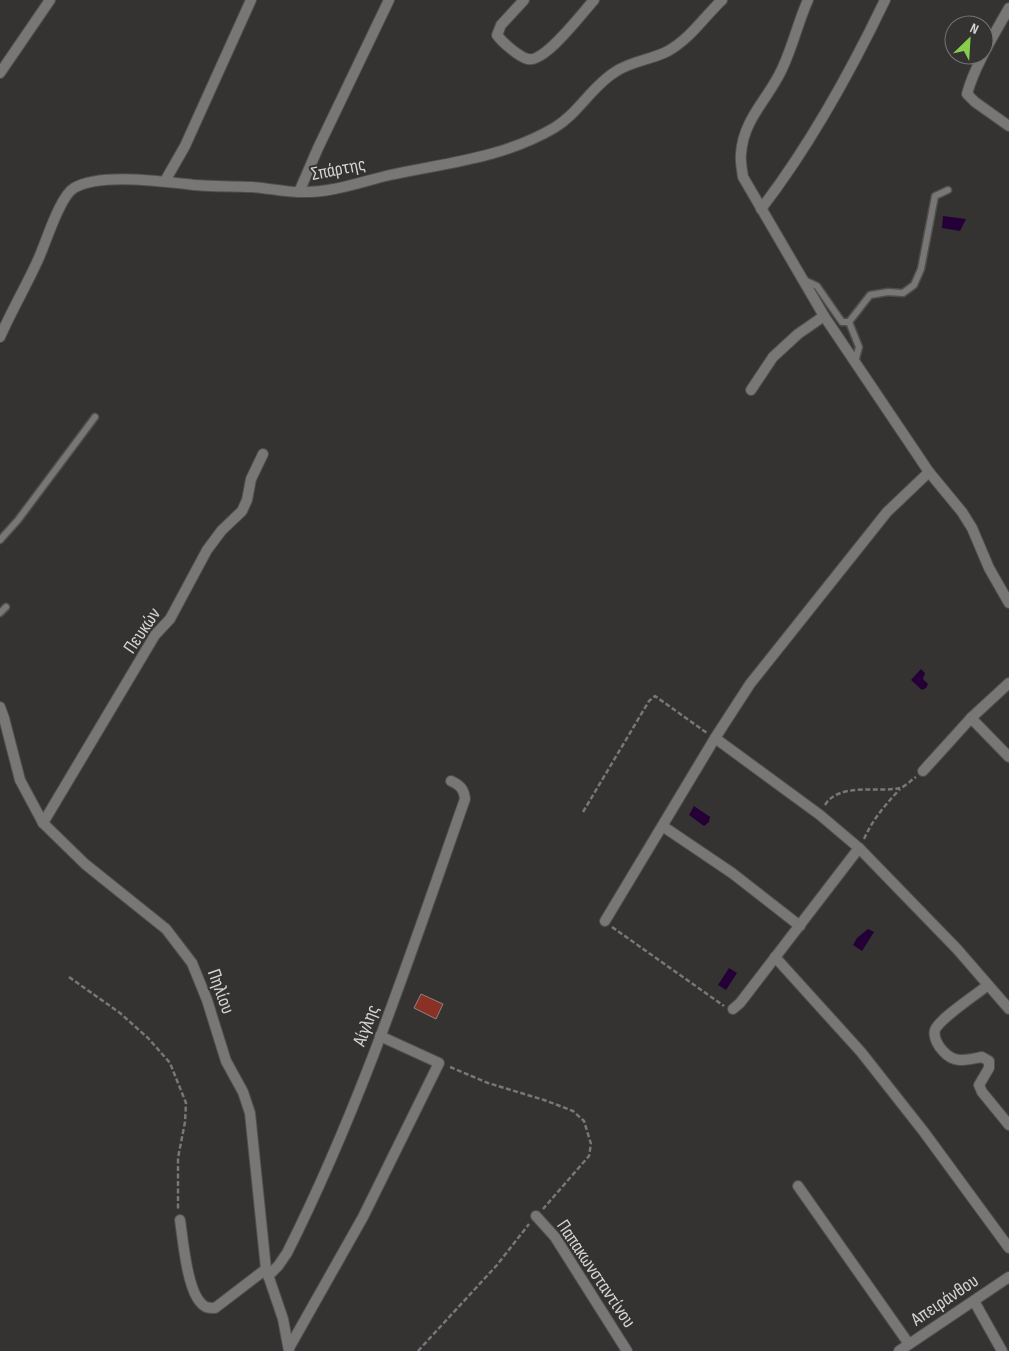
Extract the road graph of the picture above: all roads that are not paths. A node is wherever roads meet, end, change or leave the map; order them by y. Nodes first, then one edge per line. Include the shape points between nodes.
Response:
1 (50, 0) edge
2 (252, 0) edge
3 (389, 0) edge
4 (524, 0) edge
5 (594, 0) edge
6 (722, 0) edge
7 (808, 0) edge
8 (884, 0) edge
9 (1009, 8) edge
10 (0, 73) edge
11 (1009, 126) edge
12 (164, 181) junction
13 (948, 190) dead end
14 (298, 192) junction
15 (761, 208) junction
16 (803, 280) junction
17 (824, 316) junction
18 (850, 322) junction
19 (0, 337) edge
20 (855, 362) junction
21 (751, 390) dead end
22 (96, 417) dead end
23 (262, 454) dead end
24 (929, 472) junction
25 (0, 540) edge
26 (1009, 603) edge
27 (6, 607) dead end
28 (0, 613) edge
29 (1009, 683) edge
30 (0, 707) edge
31 (971, 718) junction
32 (715, 738) junction
33 (1009, 757) edge
34 (923, 771) road end
35 (451, 781) dead end
36 (43, 823) junction
37 (664, 827) junction
38 (859, 848) junction
39 (606, 921) road end
40 (800, 926) junction
41 (775, 957) junction
42 (988, 985) junction
43 (733, 1009) road end
44 (1009, 1009) edge
45 (380, 1036) junction
46 (1009, 1125) edge
47 (798, 1186) dead end
48 (536, 1216) road end
49 (180, 1220) road end
50 (1009, 1248) edge
51 (267, 1272) junction
52 (1009, 1277) edge
53 (974, 1301) junction
54 (909, 1344) junction
55 (289, 1350) edge
56 (627, 1351) edge
57 (899, 1351) edge
58 (1002, 1351) edge

1 - 10 street
2 - 12 street via 185,146
3 - 14 street
4 - 5 street via 501,25 497,35 528,59 538,58 548,51
6 - 14 street, Σπάρτης via 684,41 667,52 615,72 555,128 513,148 328,191
7 - 15 street via 783,68 748,122 743,138 740,156 743,177
8 - 15 street via 833,101 794,164
9 - 11 street via 967,94
12 - 14 street, Σπάρτης
12 - 19 street, Σπάρτης via 102,180 71,190 59,208 38,261
13 - 18 lane via 934,196 921,269 914,284 903,293 870,295
15 - 16 street
16 - 17 street
16 - 18 lane via 816,286 842,322
17 - 20 street
17 - 21 street via 773,357
18 - 20 lane via 859,347
20 - 24 street
22 - 25 lane
23 - 36 street, Πευκών via 242,511 207,550 170,619 155,635
24 - 26 street via 967,520
24 - 32 street via 886,512 750,684
27 - 28 lane
29 - 31 street
30 - 36 street, Πηλίου via 20,780
31 - 33 street
31 - 34 street
32 - 37 street
32 - 38 street via 820,815
35 - 45 street, Αίγλης via 460,785 465,799
36 - 51 street, Πηλίου via 85,864 166,928 192,963 226,1061 250,1113
37 - 39 street
37 - 40 street via 732,873
38 - 40 street
38 - 42 street
40 - 41 street
41 - 43 street
41 - 50 street via 866,1059
42 - 44 street
42 - 46 street via 941,1022 935,1030 935,1038 953,1059 962,1061 982,1057 989,1062 979,1086
45 - 51 street, Αίγλης via 308,1212 287,1254 278,1266
45 - 55 street via 439,1063 363,1217
47 - 54 street
48 - 56 street, Παπακωνσταντίνου via 554,1236
49 - 51 street, Αίγλης via 190,1280 200,1302 207,1308 215,1308
51 - 55 street, Πηλίου via 283,1319
52 - 53 street, Απειράνθου
53 - 54 street, Απειράνθου
53 - 58 street
54 - 57 street, Απειράνθου

